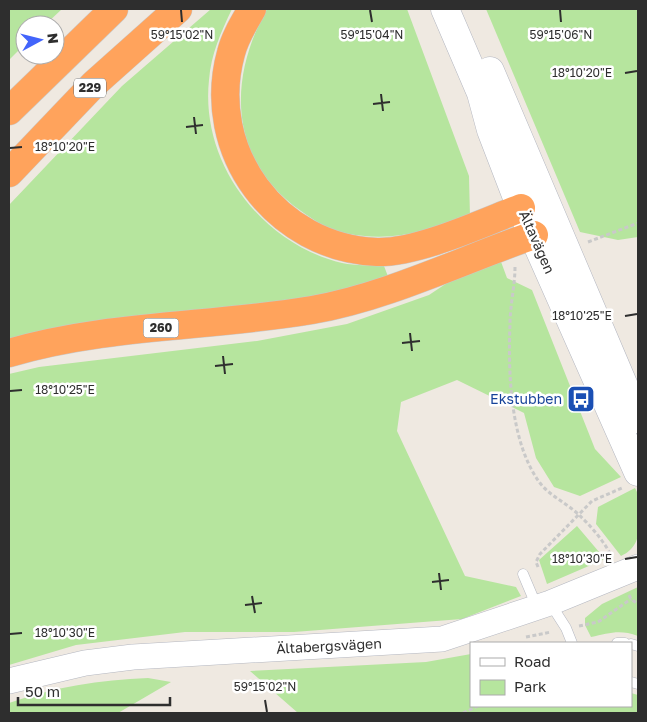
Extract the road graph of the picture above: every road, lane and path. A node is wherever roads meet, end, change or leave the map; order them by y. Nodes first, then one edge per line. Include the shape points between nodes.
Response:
1 (114, 9) edge
2 (178, 9) edge
3 (252, 9) edge
4 (445, 9) edge
5 (463, 9) edge
6 (9, 111) edge
7 (9, 173) edge
8 (533, 204) junction
9 (638, 223) edge
10 (545, 230) junction
11 (508, 244) junction
12 (581, 246) dead end
13 (9, 353) edge
14 (638, 419) edge
15 (634, 478) edge
16 (578, 514) junction
17 (539, 571) dead end
18 (629, 571) edge
19 (523, 574) dead end
20 (638, 604) edge
21 (544, 606) junction
22 (573, 642) edge
23 (9, 681) edge
24 (476, 707) edge
25 (463, 713) edge

1 - 6 highway
2 - 7 highway, 229 via 94,84
3 - 8 highway via 231,53 226,106 228,130 247,177 264,200 286,220 331,244 378,252 427,242
4 - 8 main road, Ältavägen via 481,92 491,130
5 - 8 main road, Ältavägen
8 - 10 main road, Ältavägen
9 - 12 path
10 - 11 highway, 260
10 - 14 main road, Ältavägen
10 - 15 main road, Ältavägen
11 - 13 highway, 260 via 384,290 314,310 70,339
11 - 16 path via 515,263 510,360 519,435 525,456 540,484
15 - 16 path via 592,501
16 - 17 path via 540,554 536,562
16 - 18 path
18 - 20 path via 631,600
18 - 21 street, Ältabergsvägen
19 - 21 lane
21 - 22 lane via 566,628
21 - 23 street, Ältabergsvägen via 442,639 133,657 85,663
24 - 25 path

